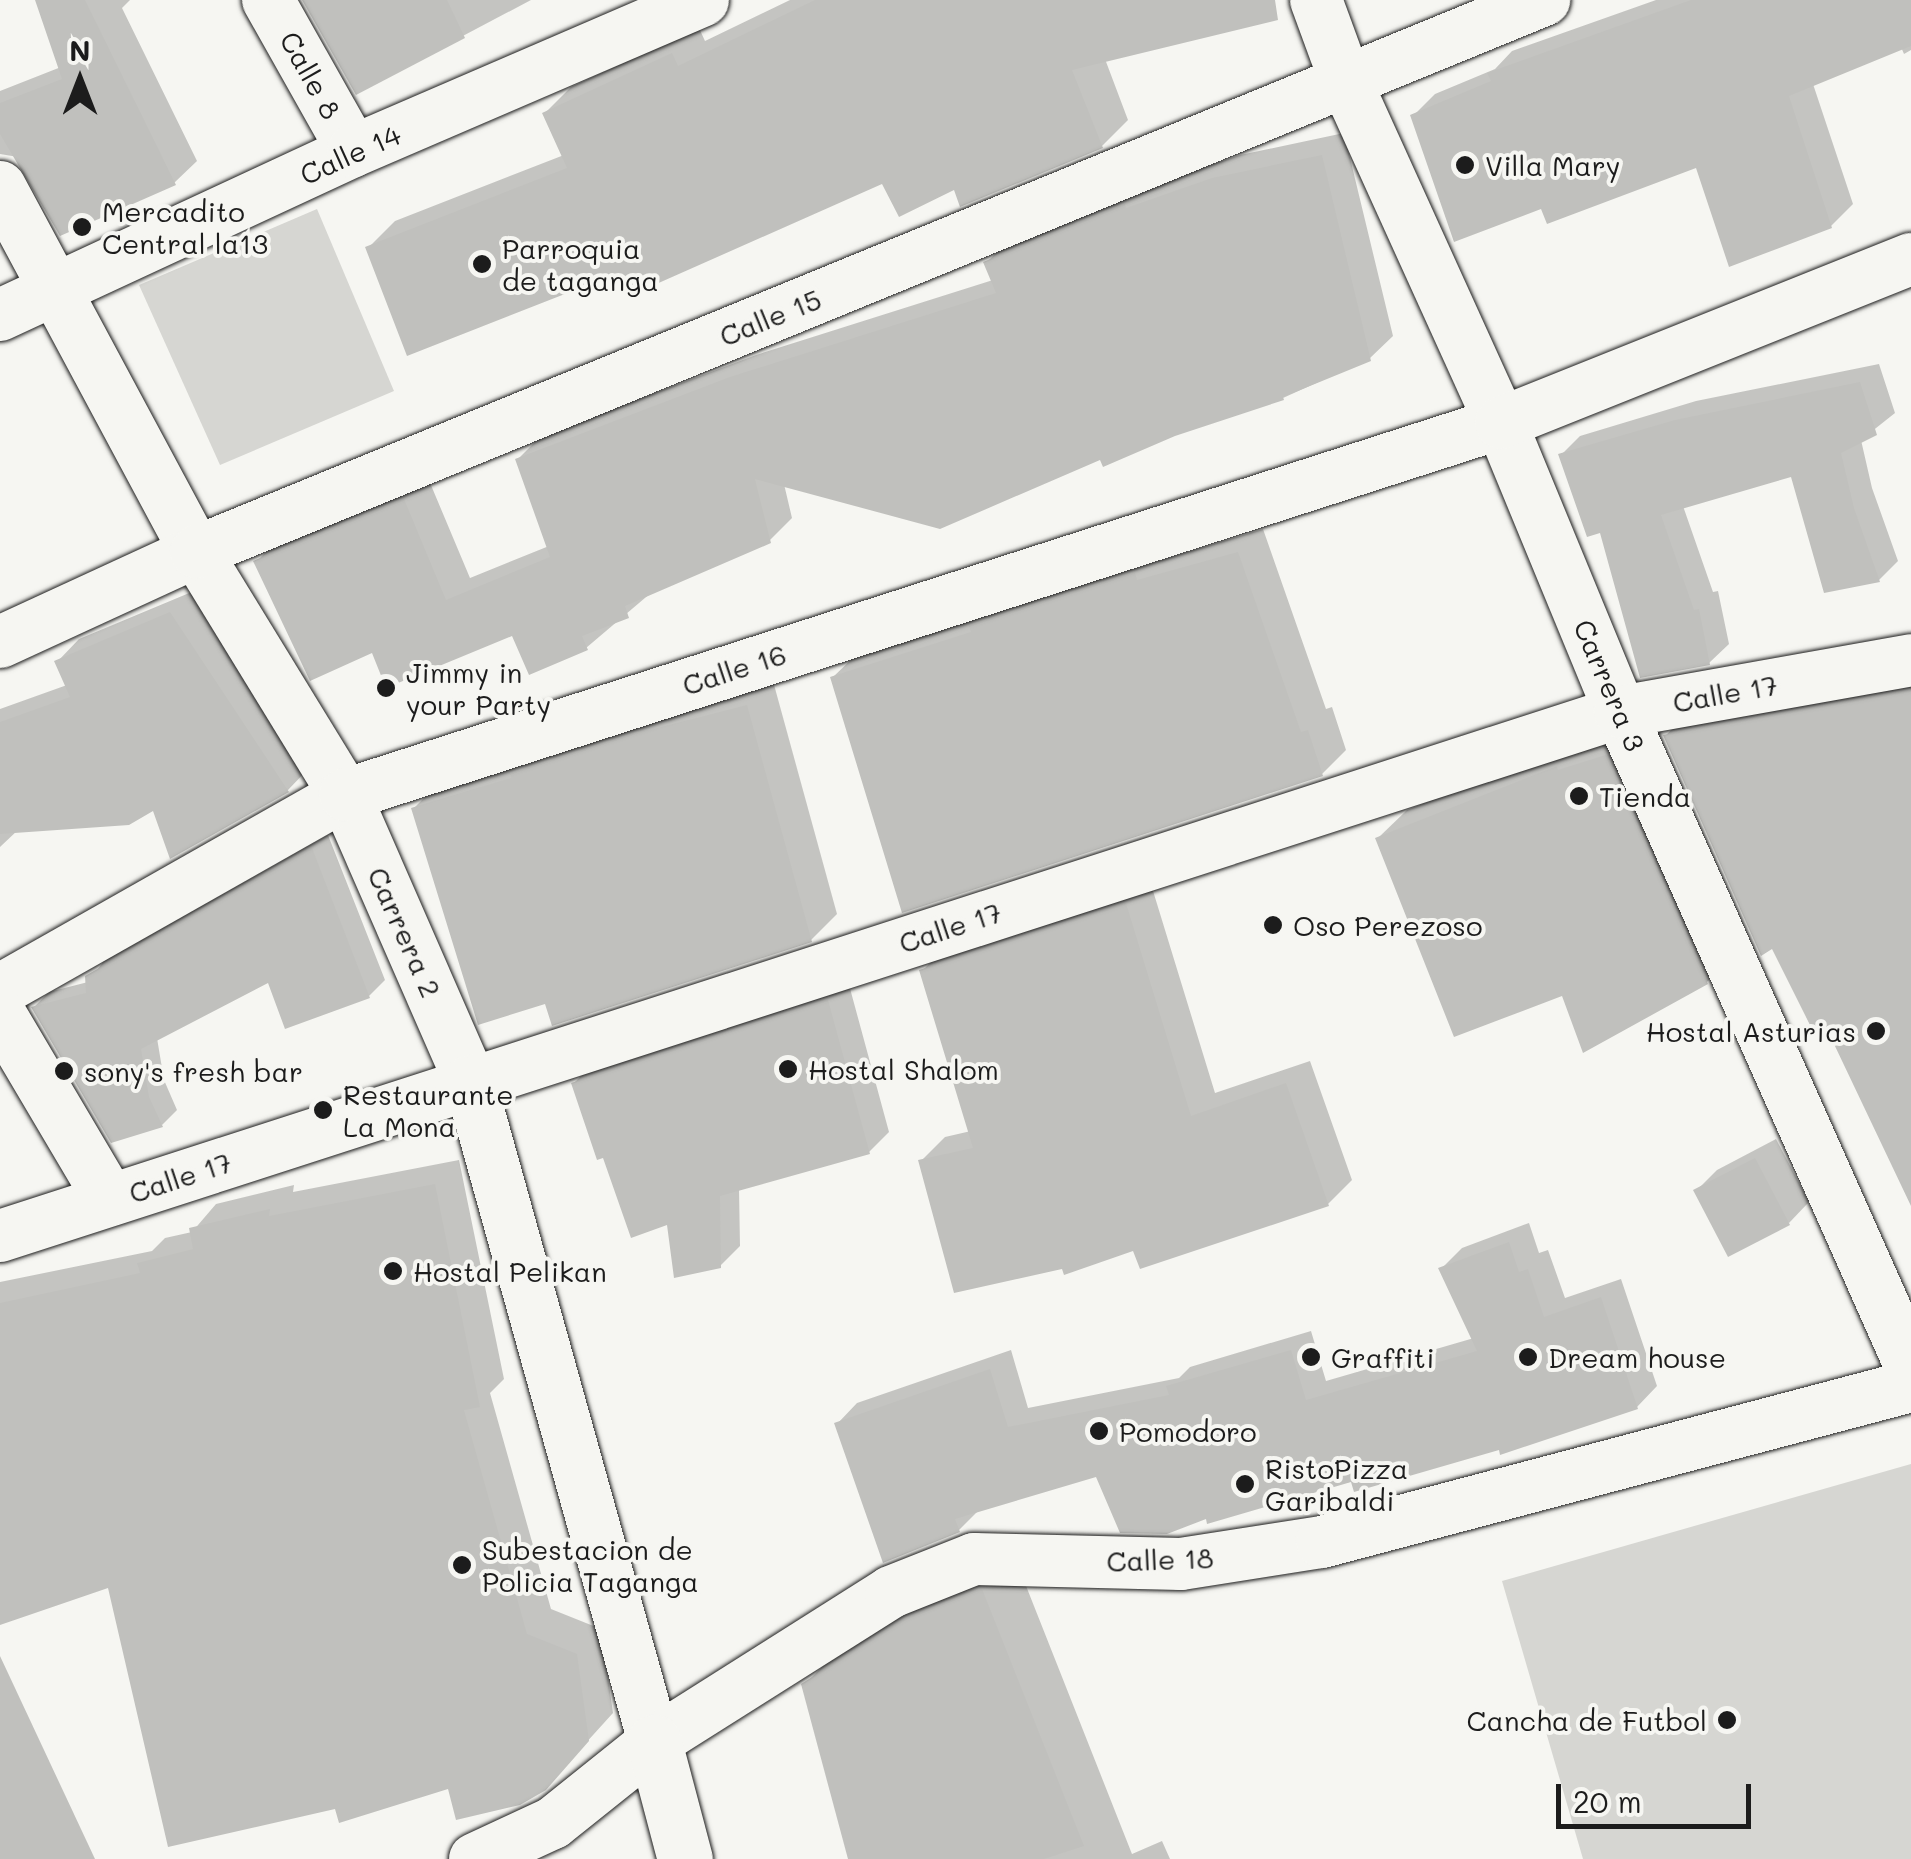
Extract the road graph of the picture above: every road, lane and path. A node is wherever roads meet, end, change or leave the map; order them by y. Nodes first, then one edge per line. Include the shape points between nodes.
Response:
1 (268, 0) edge
2 (703, 0) edge
3 (1316, 0) edge
4 (1544, 0) edge
5 (1346, 82) junction
6 (353, 151) junction
7 (0, 188) edge
8 (1911, 258) edge
9 (57, 290) junction
10 (0, 315) edge
11 (1501, 423) junction
12 (196, 552) junction
13 (0, 642) edge
14 (1911, 660) edge
15 (1620, 712) junction
16 (345, 794) junction
17 (0, 990) edge
18 (0, 1014) edge
19 (470, 1081) junction
20 (110, 1200) junction
21 (0, 1236) edge
22 (1911, 1367) edge
23 (1911, 1386) edge
24 (654, 1742) junction
25 (475, 1859) edge
26 (684, 1859) edge

1 - 6 street, Calle 8
2 - 6 street, Calle 14
3 - 5 street, Carrera 3
4 - 5 street, Calle 15
5 - 11 street, Carrera 3
5 - 12 street, Calle 15
6 - 9 street, Calle 14
7 - 9 street, Carrera 2
8 - 11 street, Calle 16
9 - 10 street, Calle 14
9 - 12 street, Carrera 2
11 - 15 street, Carrera 3
11 - 16 street, Calle 16
12 - 13 street, Calle 15
12 - 16 street, Carrera 2
14 - 15 street, Calle 17
15 - 19 street, Calle 17
15 - 22 street, Carrera 3
16 - 17 street, Calle 16
16 - 19 street, Carrera 2
18 - 20 street
19 - 20 street, Calle 17
19 - 24 street, Carrera 2
20 - 21 street, Calle 17
23 - 24 street, Calle 18 via 1322,1542 1182,1564 974,1559 892,1592
24 - 25 street, Calle 18 via 554,1823
24 - 26 street

